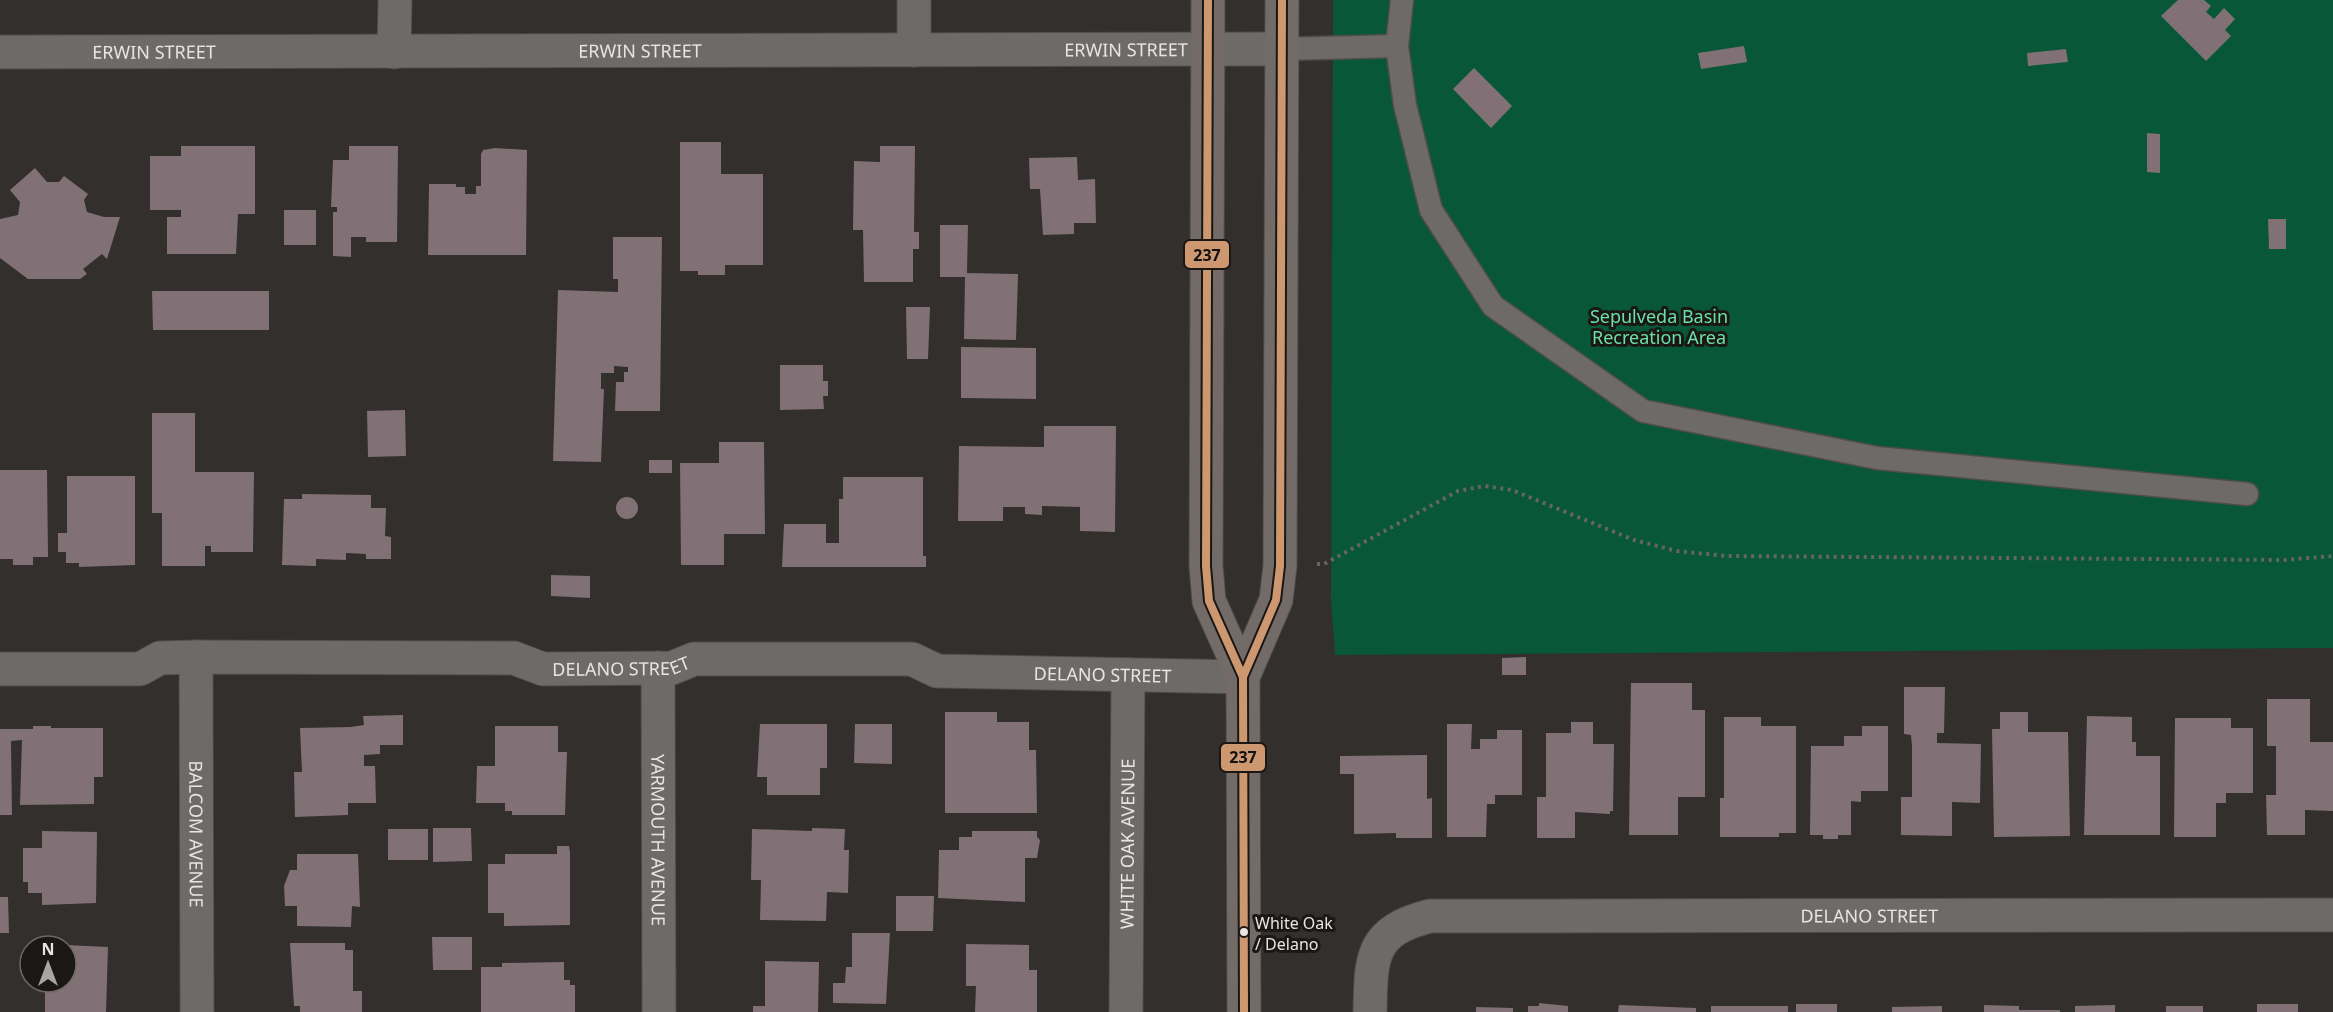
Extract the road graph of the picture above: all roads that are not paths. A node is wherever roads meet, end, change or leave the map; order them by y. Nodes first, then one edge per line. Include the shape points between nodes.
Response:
1 (395, 0) edge
2 (914, 0) edge
3 (1208, 0) edge
4 (1282, 0) edge
5 (1402, 0) edge
6 (1398, 46) junction
7 (1282, 49) junction
8 (914, 50) junction
9 (1207, 50) junction
10 (0, 52) edge
11 (394, 52) junction
12 (2247, 494) dead end
13 (196, 657) junction
14 (658, 668) junction
15 (0, 669) edge
16 (1128, 675) junction
17 (1243, 677) junction
18 (2333, 915) edge
19 (197, 1012) edge
20 (659, 1012) edge
21 (1126, 1012) edge
22 (1244, 1012) edge
23 (1370, 1012) edge

1 - 11 street
2 - 8 street
3 - 9 main road
4 - 7 main road
5 - 6 lane
6 - 7 lane
6 - 12 lane via 1405,105 1431,210 1493,306 1643,411 1877,458
7 - 9 street, ERWIN STREET
7 - 17 main road via 1280,567 1276,600
8 - 9 street, ERWIN STREET
8 - 11 street, ERWIN STREET
9 - 17 main road via 1206,567 1209,601
10 - 11 street, ERWIN STREET
13 - 14 street, DELANO STREET via 514,658 543,669
13 - 15 street, DELANO STREET via 160,658 140,669
13 - 19 street, BALCOM AVENUE
14 - 16 street, DELANO STREET via 672,668 694,659 912,659 936,671
14 - 20 street, YARMOUTH AVENUE
16 - 17 street, DELANO STREET
16 - 21 street, WHITE OAK AVENUE
17 - 22 main road
18 - 23 street, DELANO STREET via 1430,916 1406,922 1383,937 1370,968

